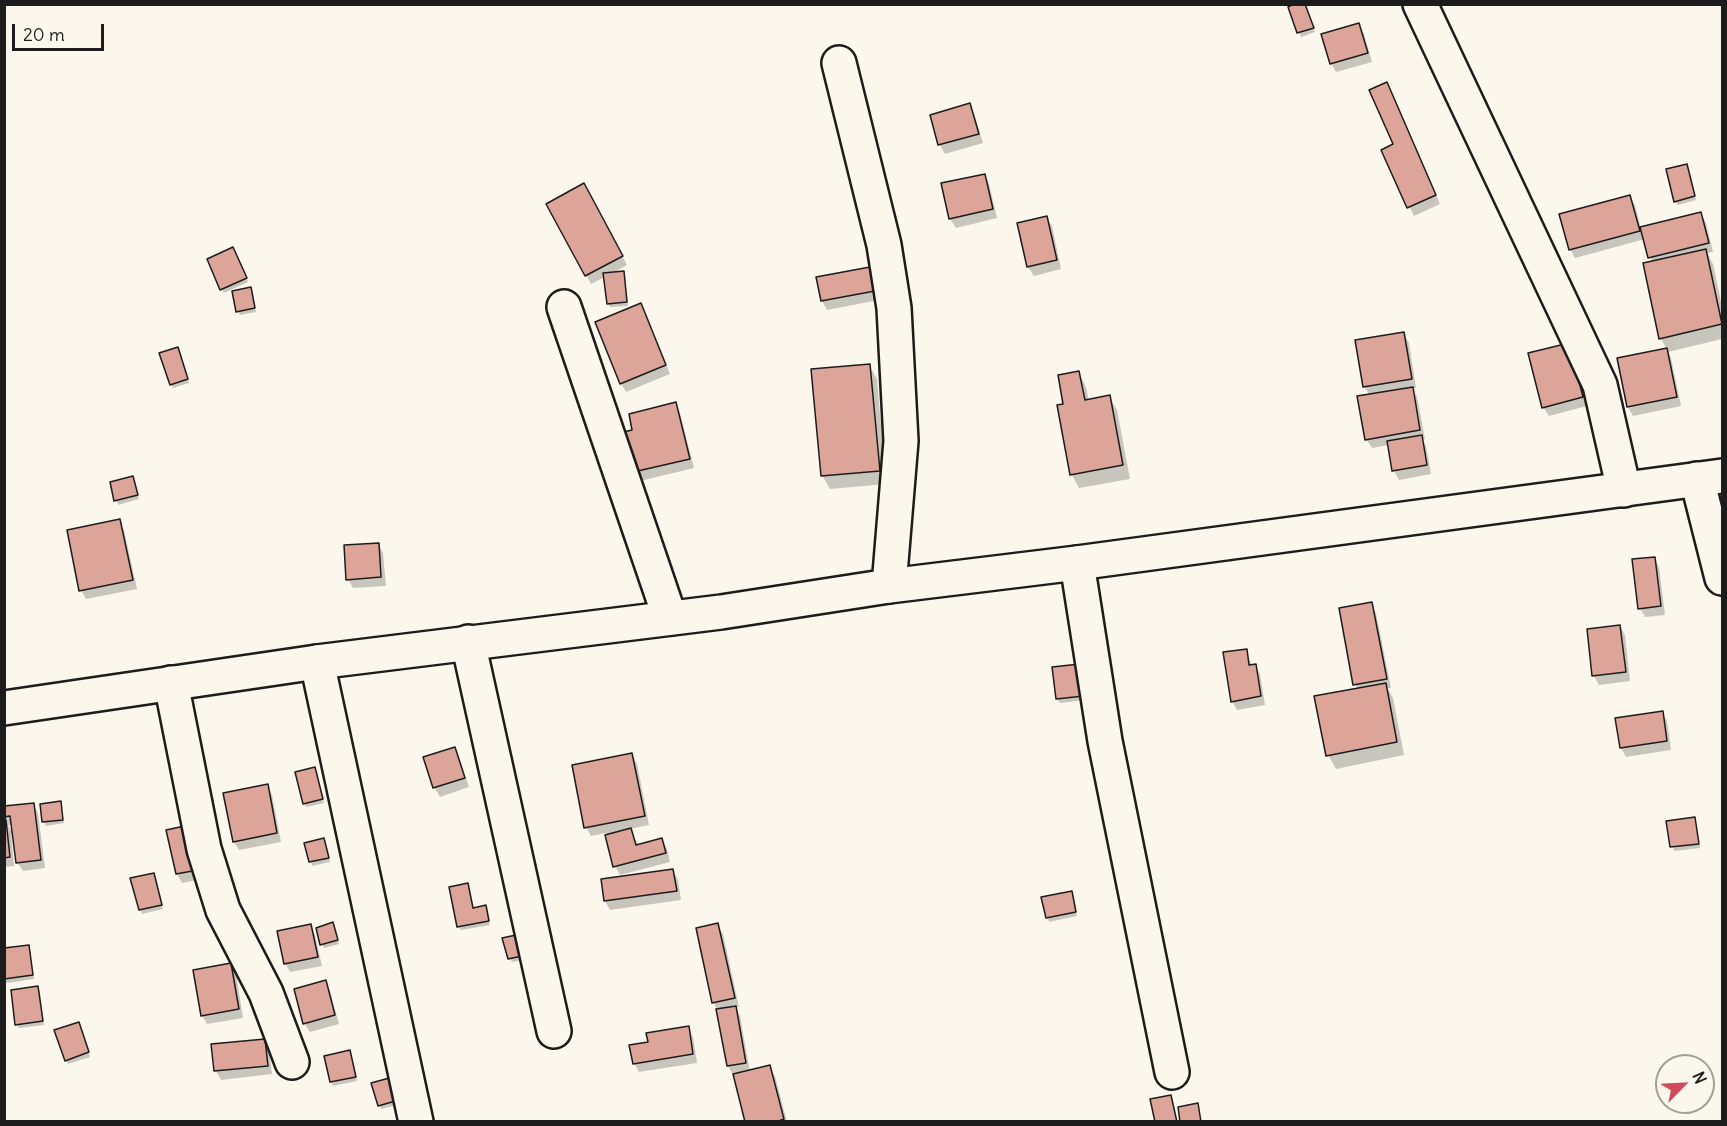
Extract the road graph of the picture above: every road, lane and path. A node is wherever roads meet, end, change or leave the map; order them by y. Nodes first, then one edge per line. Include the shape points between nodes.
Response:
1 (1420, 4) edge
2 (839, 63) dead end
3 (564, 307) dead end
4 (1710, 478) edge
5 (1624, 490) junction
6 (1077, 563) junction
7 (1722, 578) edge
8 (889, 586) junction
9 (670, 618) junction
10 (468, 642) junction
11 (317, 662) junction
12 (171, 683) junction
13 (4, 708) edge
14 (554, 1032) dead end
15 (292, 1062) dead end
16 (1172, 1072) dead end
17 (416, 1122) edge

1 - 5 street via 1600,385
2 - 8 street via 884,245 894,308 901,441
3 - 9 street
4 - 5 street
4 - 7 street
5 - 6 street
6 - 8 street
6 - 16 street via 1106,741
8 - 9 street
9 - 10 street
10 - 11 street
10 - 14 street
11 - 12 street
11 - 17 street
12 - 13 street
12 - 15 street via 204,849 223,910 266,993

